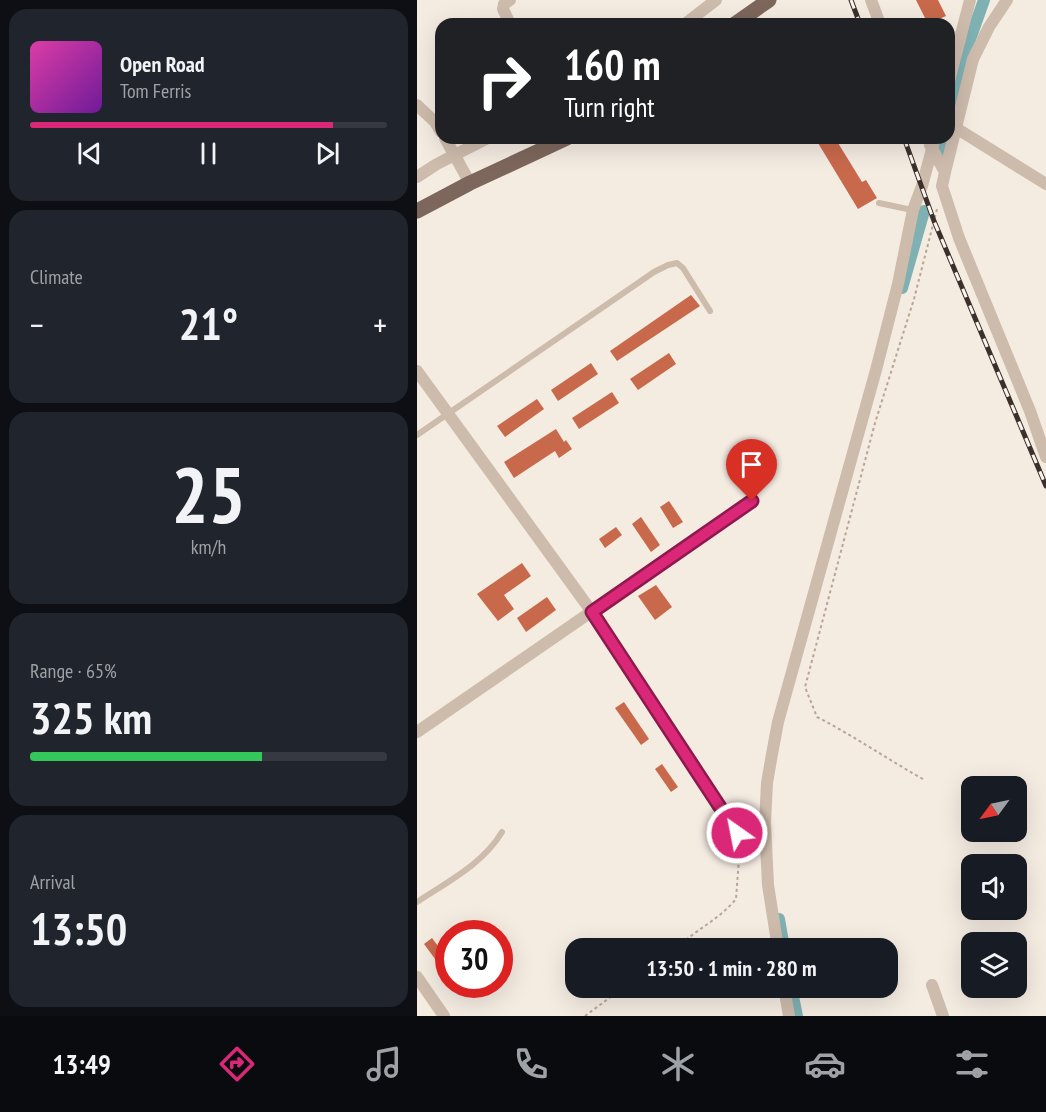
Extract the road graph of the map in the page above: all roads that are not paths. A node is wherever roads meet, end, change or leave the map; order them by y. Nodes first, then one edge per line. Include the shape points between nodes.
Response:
1 (510, 0) edge
2 (716, 0) edge
3 (769, 0) edge
4 (871, 0) edge
5 (970, 0) edge
6 (1007, 0) edge
7 (507, 18) edge
8 (693, 18) edge
9 (744, 18) edge
10 (878, 18) edge
11 (955, 58) edge
12 (417, 105) edge
13 (435, 123) edge
14 (956, 128) junction
15 (955, 132) edge
16 (449, 144) edge
17 (476, 144) edge
18 (554, 144) edge
19 (930, 144) edge
20 (932, 144) edge
21 (952, 144) edge
22 (455, 154) junction
23 (945, 172) junction
24 (417, 177) edge
25 (470, 183) junction
26 (1046, 184) edge
27 (879, 203) dead end
28 (913, 210) junction
29 (417, 211) edge
30 (710, 311) dead end
31 (417, 371) edge
32 (447, 414) junction
33 (417, 435) edge
34 (1046, 457) edge
35 (752, 501) dead end
36 (592, 612) junction
37 (417, 732) edge
38 (502, 832) dead end
39 (737, 833) road end
40 (417, 902) edge
41 (776, 938) edge
42 (417, 977) edge
43 (932, 985) dead end
44 (786, 998) edge
45 (444, 1016) edge
46 (789, 1016) edge
47 (943, 1016) edge

1 - 7 street via 503,9
2 - 8 street
3 - 9 main road
4 - 10 street
5 - 11 street
6 - 14 street via 973,59
12 - 13 street
14 - 15 street
14 - 26 street
16 - 22 street
17 - 22 street
18 - 25 main road
19 - 28 street
20 - 23 street
21 - 23 street
22 - 24 street
22 - 25 street
23 - 34 street via 942,186 959,238
25 - 29 main road
27 - 28 lane
28 - 41 street via 876,370 778,722 767,783 765,823 768,885
30 - 32 lane via 683,268 668,265
31 - 32 street
32 - 33 lane
32 - 36 street
35 - 36 street
36 - 37 street
36 - 39 street
38 - 40 lane via 473,864
42 - 45 street
43 - 47 street
44 - 46 street

